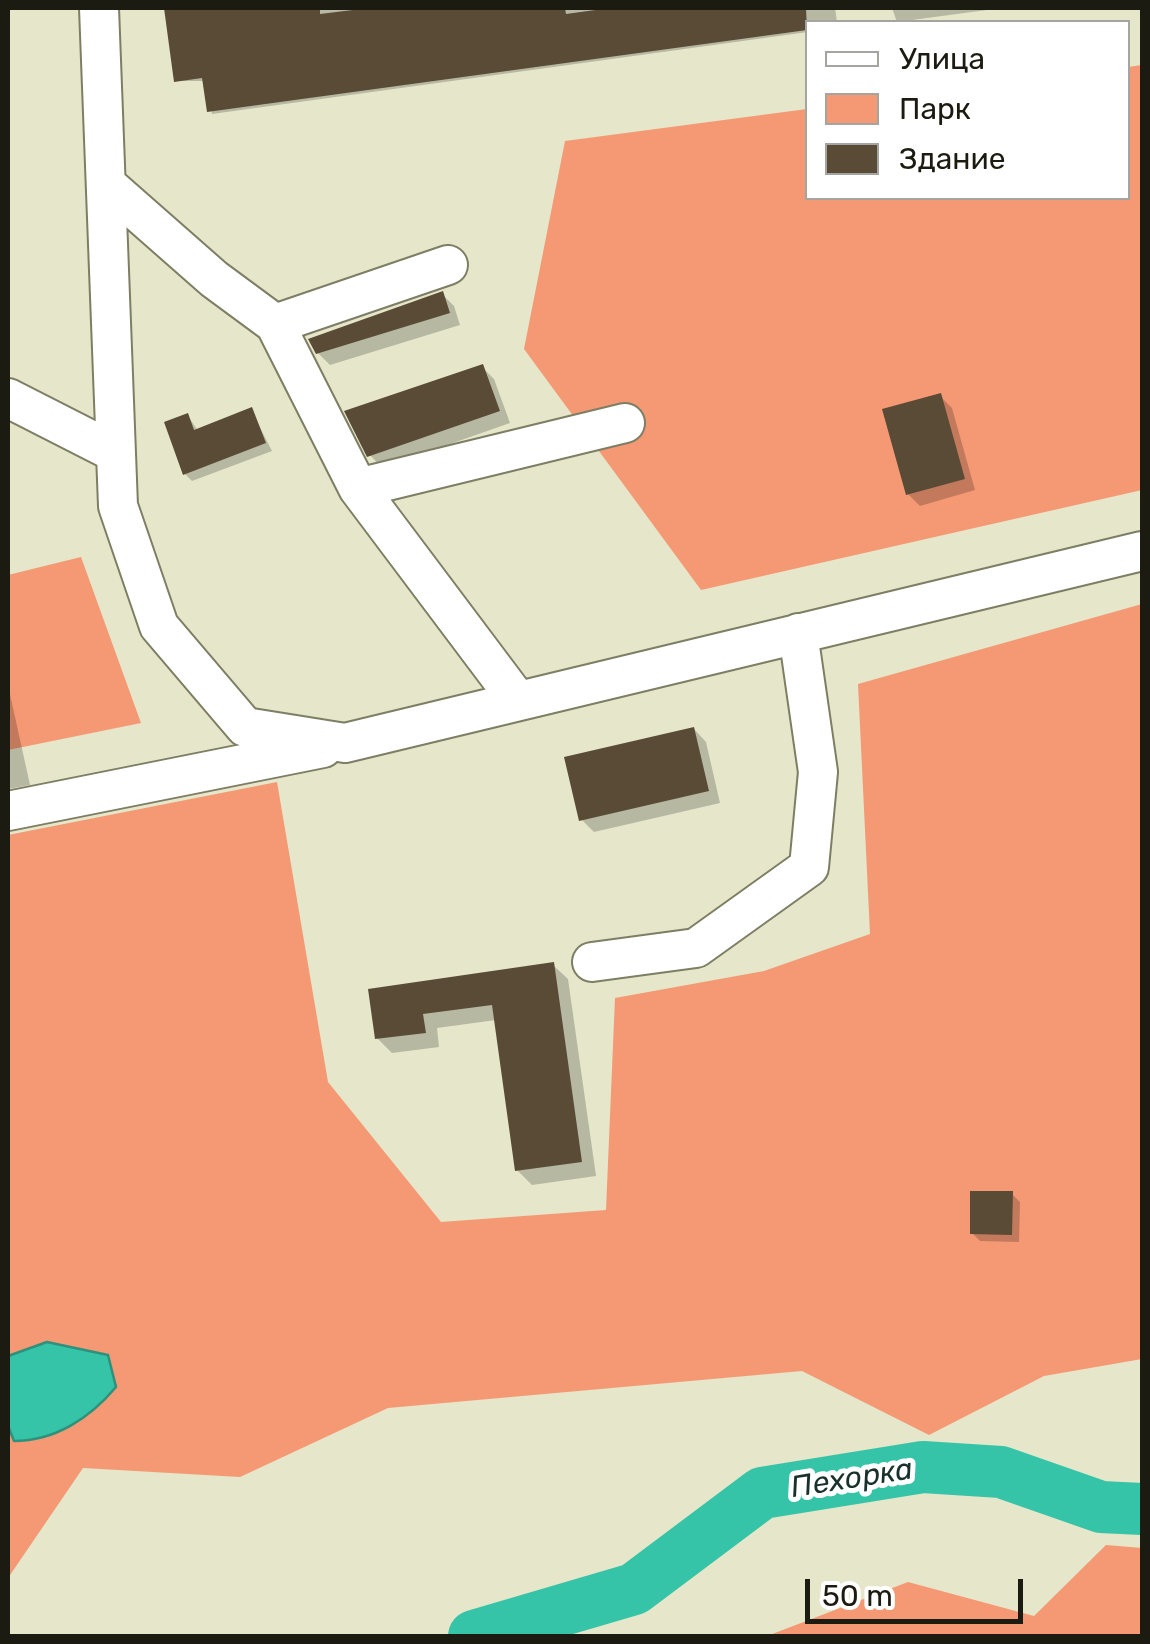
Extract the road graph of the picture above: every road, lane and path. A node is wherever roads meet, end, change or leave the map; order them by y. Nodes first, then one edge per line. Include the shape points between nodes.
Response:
1 (99, 8) edge
2 (106, 184) junction
3 (448, 265) dead end
4 (274, 324) junction
5 (8, 398) edge
6 (625, 423) dead end
7 (116, 453) junction
8 (358, 488) junction
9 (1142, 551) edge
10 (798, 633) junction
11 (518, 701) junction
12 (345, 743) junction
13 (8, 811) edge
14 (592, 962) dead end

1 - 2 street
2 - 4 street
2 - 7 street
3 - 4 street
4 - 8 street
5 - 7 street
6 - 8 street
7 - 12 street via 118,506 159,626 245,727
8 - 11 street
9 - 10 street
10 - 11 street
10 - 14 street via 818,772 809,867 696,948
11 - 12 street
12 - 13 street

